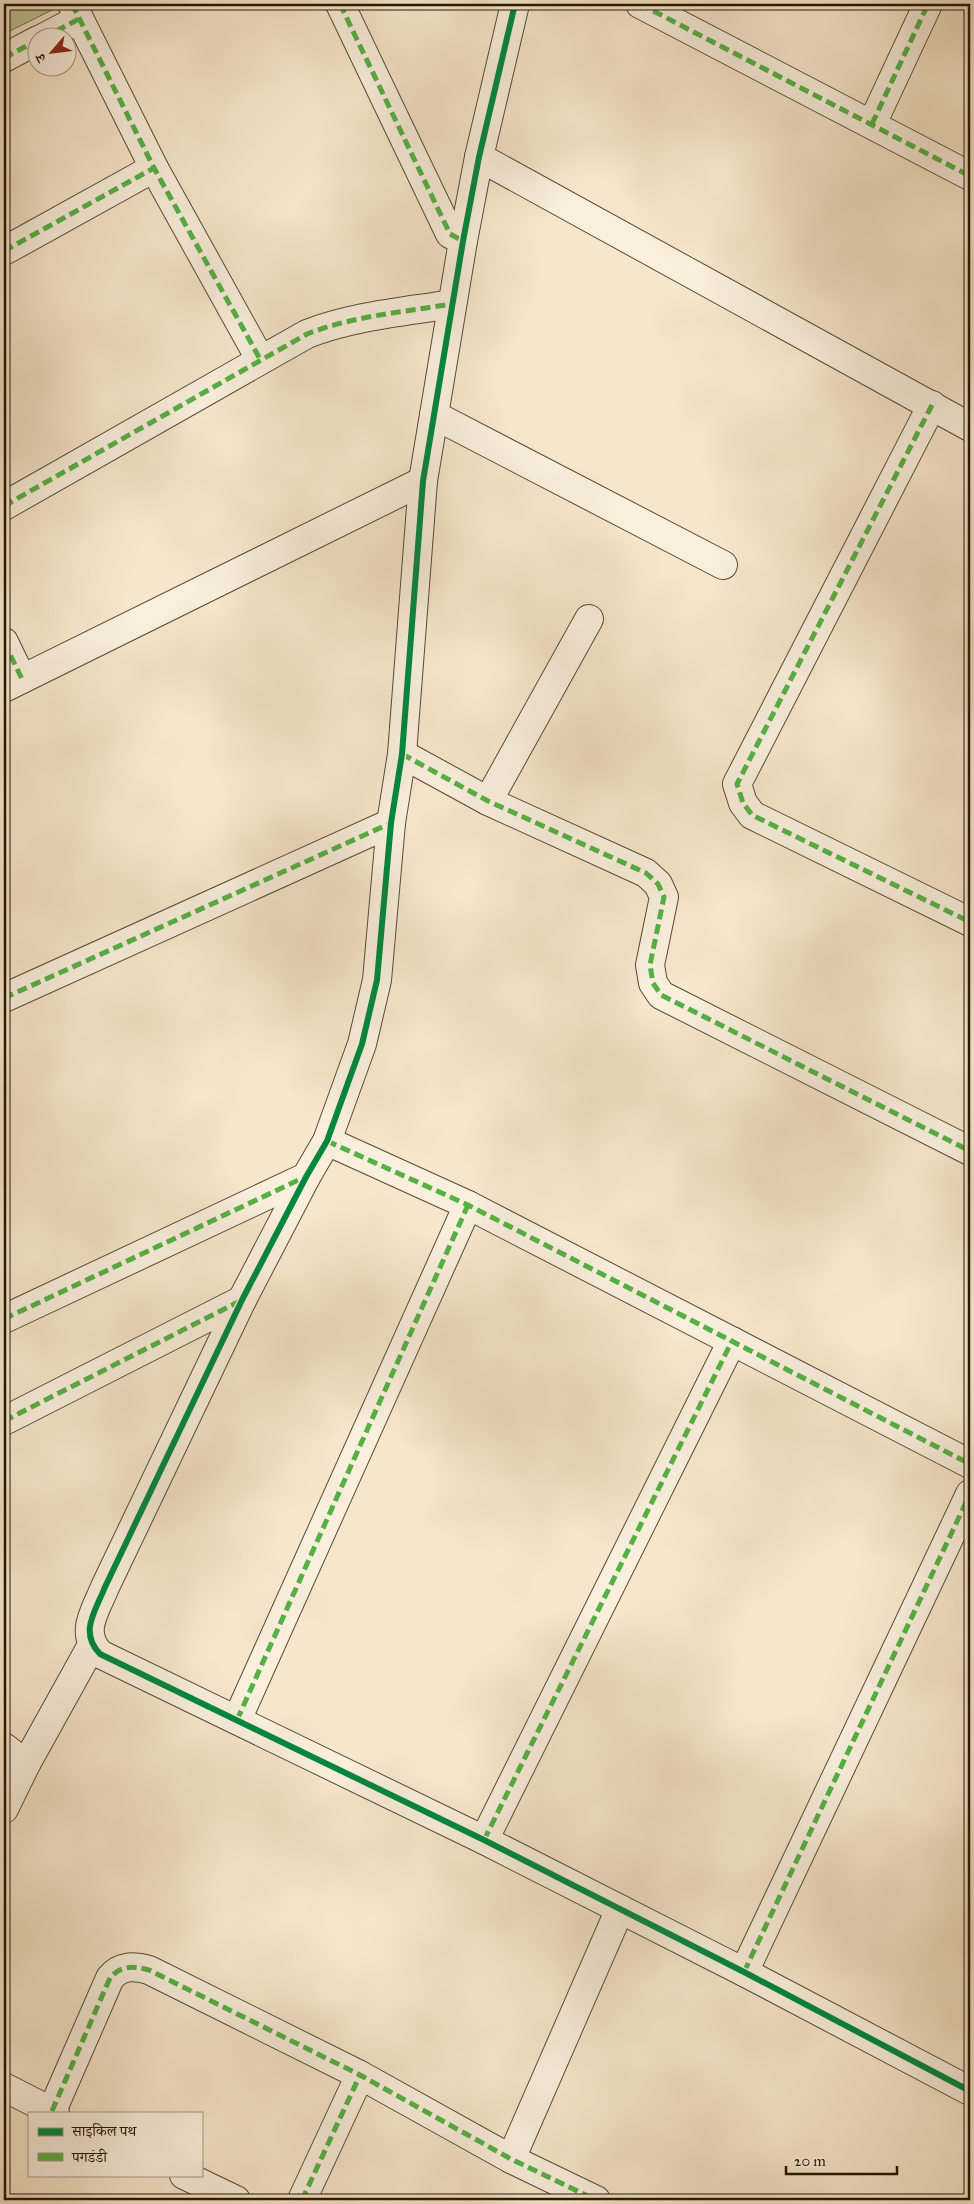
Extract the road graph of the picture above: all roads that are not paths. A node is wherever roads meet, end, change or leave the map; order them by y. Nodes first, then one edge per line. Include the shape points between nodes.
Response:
1 (340, 4) edge
2 (515, 4) edge
3 (640, 4) edge
4 (928, 4) edge
5 (76, 11) edge
6 (55, 28) edge
7 (28, 45) edge
8 (4, 58) edge
9 (872, 124) junction
10 (479, 157) junction
11 (154, 168) junction
12 (970, 176) edge
13 (463, 241) junction
14 (4, 251) edge
15 (452, 304) junction
16 (260, 360) junction
17 (932, 405) junction
18 (434, 415) junction
19 (970, 427) edge
20 (423, 481) junction
21 (4, 506) edge
22 (723, 565) dead end
23 (589, 619) dead end
24 (4, 642) edge
25 (13, 684) edge
26 (402, 754) junction
27 (488, 801) junction
28 (391, 823) junction
29 (970, 922) edge
30 (4, 998) edge
31 (327, 1141) junction
32 (970, 1152) edge
33 (306, 1176) junction
34 (468, 1205) junction
35 (242, 1300) junction
36 (4, 1319) edge
37 (732, 1341) junction
38 (4, 1421) edge
39 (970, 1464) edge
40 (970, 1494) edge
41 (92, 1645) junction
42 (237, 1720) junction
43 (4, 1747) edge
44 (26, 1764) junction
45 (4, 1809) edge
46 (484, 1840) junction
47 (620, 1909) junction
48 (744, 1972) junction
49 (360, 2075) junction
50 (4, 2088) edge
51 (970, 2091) edge
52 (54, 2112) edge
53 (512, 2159) junction
54 (186, 2176) edge
55 (236, 2200) edge
56 (302, 2200) edge
57 (596, 2200) edge

1 - 13 street via 450,234
2 - 10 street
3 - 9 street
4 - 9 street
5 - 6 street
5 - 11 street
7 - 8 street
9 - 12 street
10 - 13 street
10 - 17 street
11 - 14 street
11 - 16 street
13 - 15 street
15 - 16 street via 331,325 307,334
15 - 18 street
16 - 21 street
17 - 19 street
17 - 29 street via 737,784 743,803 752,815
18 - 20 street
18 - 22 street
20 - 25 street
20 - 26 street
23 - 27 street
24 - 25 street
26 - 27 street
26 - 28 street
27 - 32 street via 646,873 658,884 664,897 650,965 653,983 661,995
28 - 30 street
28 - 31 street via 372,1008
31 - 33 street
31 - 34 street
33 - 35 street
33 - 36 street
34 - 37 street
34 - 42 street
35 - 38 street
35 - 41 street via 105,1587 90,1624
37 - 39 street
37 - 46 street
40 - 48 street
41 - 42 street via 100,1654
41 - 44 street
42 - 46 street
43 - 44 street
44 - 45 street
46 - 47 street
47 - 48 street
47 - 53 street
48 - 51 street
49 - 52 street via 136,1966 124,1968 110,1978
49 - 53 street
49 - 56 street
50 - 52 street
53 - 57 street
54 - 55 street

